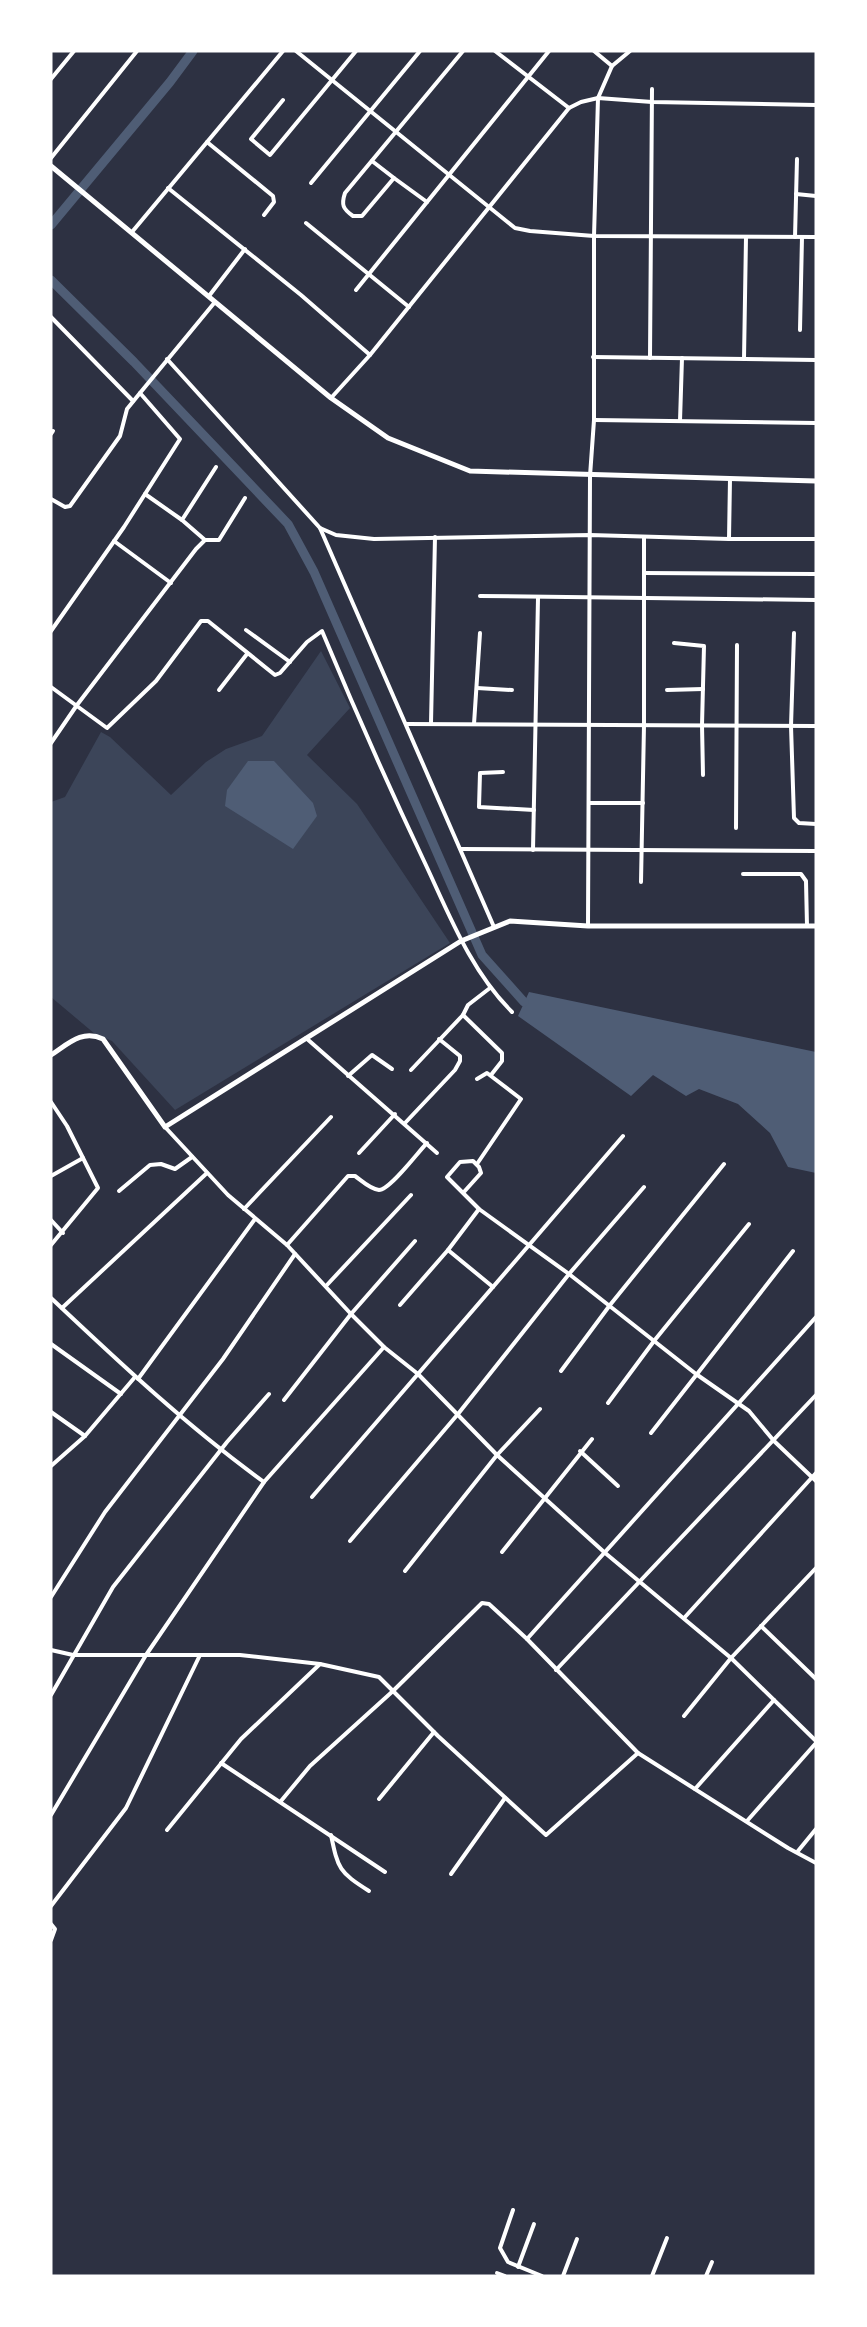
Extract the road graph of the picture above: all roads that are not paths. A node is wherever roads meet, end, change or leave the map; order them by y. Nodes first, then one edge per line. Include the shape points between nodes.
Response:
1 (74, 51) edge
2 (137, 51) edge
3 (283, 51) edge
4 (296, 51) edge
5 (356, 51) edge
6 (420, 51) edge
7 (463, 51) edge
8 (495, 51) edge
9 (549, 51) edge
10 (594, 51) edge
11 (630, 51) edge
12 (612, 66) junction
13 (528, 78) junction
14 (51, 79) edge
15 (333, 81) junction
16 (652, 89) dead end
17 (598, 98) junction
18 (283, 100) dead end
19 (652, 102) junction
20 (816, 105) edge
21 (569, 108) junction
22 (371, 113) junction
23 (396, 132) junction
24 (207, 142) junction
25 (51, 158) edge
26 (797, 160) dead end
27 (372, 161) junction
28 (51, 166) edge
29 (449, 175) junction
30 (394, 178) junction
31 (311, 184) dead end
32 (168, 188) junction
33 (796, 194) junction
34 (816, 196) edge
35 (427, 202) junction
36 (489, 208) junction
37 (264, 215) dead end
38 (306, 223) dead end
39 (132, 232) junction
40 (594, 236) junction
41 (652, 237) junction
42 (746, 237) junction
43 (795, 237) junction
44 (802, 237) junction
45 (816, 237) edge
46 (245, 249) junction
47 (368, 275) junction
48 (356, 290) dead end
49 (208, 296) junction
50 (215, 302) junction
51 (409, 307) junction
52 (51, 317) edge
53 (800, 330) dead end
54 (370, 355) junction
55 (593, 357) junction
56 (650, 358) junction
57 (682, 358) junction
58 (744, 359) junction
59 (167, 360) junction
60 (816, 360) edge
61 (140, 393) junction
62 (331, 398) junction
63 (133, 400) junction
64 (594, 420) junction
65 (680, 421) junction
66 (816, 423) edge
67 (216, 467) dead end
68 (590, 476) junction
69 (730, 479) junction
70 (816, 481) edge
71 (145, 494) junction
72 (245, 498) dead end
73 (51, 499) edge
74 (182, 520) junction
75 (320, 528) junction
76 (590, 535) junction
77 (644, 537) junction
78 (435, 538) junction
79 (729, 539) junction
80 (816, 539) edge
81 (205, 540) junction
82 (114, 541) junction
83 (644, 573) junction
84 (816, 574) edge
85 (171, 583) junction
86 (480, 596) dead end
87 (590, 597) junction
88 (538, 598) junction
89 (645, 598) junction
90 (816, 600) edge
91 (246, 630) dead end
92 (51, 631) edge
93 (480, 633) dead end
94 (794, 633) dead end
95 (674, 643) dead end
96 (737, 645) dead end
97 (247, 654) junction
98 (290, 662) junction
99 (51, 687) edge
100 (476, 688) junction
101 (703, 689) junction
102 (219, 690) dead end
103 (512, 690) dead end
104 (667, 690) dead end
105 (77, 704) junction
106 (407, 724) junction
107 (431, 724) junction
108 (474, 724) junction
109 (535, 724) junction
110 (589, 724) junction
111 (644, 724) junction
112 (702, 725) junction
113 (738, 726) junction
114 (790, 726) junction
115 (816, 726) edge
116 (51, 743) edge
117 (503, 772) dead end
118 (703, 775) dead end
119 (643, 803) junction
120 (589, 804) junction
121 (534, 810) junction
122 (816, 824) edge
123 (736, 828) dead end
124 (461, 849) junction
125 (533, 850) junction
126 (588, 850) junction
127 (642, 851) junction
128 (816, 851) edge
129 (743, 874) dead end
130 (641, 882) dead end
131 (588, 926) junction
132 (807, 926) junction
133 (816, 926) edge
134 (494, 927) junction
135 (463, 940) junction
136 (490, 988) junction
137 (512, 1012) dead end
138 (463, 1015) junction
139 (306, 1038) junction
140 (439, 1039) junction
141 (51, 1055) edge
142 (392, 1069) dead end
143 (411, 1070) dead end
144 (491, 1075) junction
145 (348, 1076) junction
146 (477, 1079) dead end
147 (51, 1102) edge
148 (395, 1114) junction
149 (331, 1117) dead end
150 (405, 1123) junction
151 (165, 1127) junction
152 (623, 1136) dead end
153 (427, 1143) junction
154 (437, 1152) dead end
155 (359, 1153) dead end
156 (192, 1157) junction
157 (83, 1158) junction
158 (477, 1164) junction
159 (724, 1164) dead end
160 (207, 1173) junction
161 (51, 1176) edge
162 (644, 1187) dead end
163 (119, 1191) dead end
164 (463, 1193) junction
165 (410, 1195) dead end
166 (244, 1209) junction
167 (479, 1209) junction
168 (255, 1219) junction
169 (51, 1220) edge
170 (750, 1224) dead end
171 (62, 1233) junction
172 (415, 1241) dead end
173 (51, 1245) edge
174 (287, 1245) junction
175 (528, 1246) junction
176 (448, 1250) junction
177 (793, 1251) dead end
178 (295, 1254) junction
179 (569, 1274) junction
180 (326, 1286) junction
181 (493, 1287) junction
182 (51, 1298) edge
183 (400, 1305) dead end
184 (610, 1305) junction
185 (62, 1308) junction
186 (351, 1314) junction
187 (816, 1317) edge
188 (654, 1341) junction
189 (51, 1344) edge
190 (384, 1347) junction
191 (561, 1371) dead end
192 (418, 1374) junction
193 (696, 1374) junction
194 (137, 1378) junction
195 (121, 1394) junction
196 (269, 1394) dead end
197 (816, 1395) edge
198 (284, 1400) dead end
199 (608, 1403) dead end
200 (738, 1403) junction
201 (540, 1408) dead end
202 (51, 1412) edge
203 (458, 1414) junction
204 (179, 1415) junction
205 (650, 1433) dead end
206 (84, 1436) junction
207 (592, 1439) dead end
208 (774, 1441) junction
209 (221, 1450) junction
210 (580, 1451) junction
211 (497, 1455) junction
212 (51, 1466) edge
213 (816, 1473) edge
214 (814, 1479) edge
215 (264, 1482) junction
216 (618, 1486) dead end
217 (312, 1498) dead end
218 (544, 1498) junction
219 (350, 1541) dead end
220 (502, 1552) dead end
221 (604, 1552) junction
222 (816, 1568) edge
223 (405, 1571) dead end
224 (640, 1582) junction
225 (51, 1597) edge
226 (685, 1617) junction
227 (761, 1626) junction
228 (526, 1639) junction
229 (51, 1650) edge
230 (73, 1655) junction
231 (146, 1655) junction
232 (200, 1655) junction
233 (731, 1658) junction
234 (320, 1664) junction
235 (556, 1670) junction
236 (816, 1679) edge
237 (393, 1691) junction
238 (51, 1695) edge
239 (774, 1700) junction
240 (684, 1716) dead end
241 (434, 1732) junction
242 (816, 1742) edge
243 (638, 1753) junction
244 (221, 1763) junction
245 (694, 1789) junction
246 (506, 1798) junction
247 (379, 1799) dead end
248 (281, 1801) junction
249 (51, 1815) edge
250 (747, 1821) junction
251 (816, 1829) edge
252 (167, 1830) dead end
253 (331, 1835) junction
254 (798, 1852) junction
255 (816, 1863) edge
256 (385, 1872) dead end
257 (451, 1874) dead end
258 (369, 1891) dead end
259 (51, 1906) edge
260 (51, 1924) edge
261 (51, 1940) edge
262 (513, 2210) dead end
263 (534, 2224) dead end
264 (667, 2238) dead end
265 (577, 2239) dead end
266 (712, 2262) dead end
267 (518, 2267) junction
268 (497, 2273) dead end
269 (505, 2276) edge
270 (542, 2276) edge
271 (563, 2276) edge
272 (652, 2276) edge
273 (706, 2276) edge

1 - 14 street
2 - 25 street
3 - 24 street
4 - 15 street
5 - 15 street
6 - 22 street
7 - 23 street
8 - 13 street
9 - 13 street
10 - 12 street
11 - 12 street
12 - 17 street
13 - 21 street
13 - 29 street
15 - 18 street via 270,155 251,139
15 - 22 street
16 - 19 street
17 - 19 street
17 - 21 street
17 - 40 street
19 - 20 street
19 - 41 street
21 - 36 street
22 - 23 street
22 - 31 street
23 - 27 street
23 - 29 street
24 - 32 street
24 - 37 street via 273,196 274,202
26 - 33 street
27 - 30 street
27 - 30 street via 345,193 342,203 348,213 362,216
28 - 39 street
29 - 35 street
29 - 36 street
30 - 35 street
32 - 39 street
32 - 46 street
33 - 34 street
33 - 43 street
35 - 47 street
36 - 40 street via 515,228
36 - 51 street
38 - 47 street
39 - 49 street
40 - 41 street
40 - 55 street
41 - 42 street
41 - 56 street
42 - 43 street
42 - 58 street
43 - 44 street
44 - 45 street
44 - 53 street
46 - 49 street
46 - 54 street
47 - 48 street
47 - 51 street
49 - 50 street
50 - 59 street
50 - 62 street
51 - 54 street
52 - 63 street
54 - 62 street
55 - 56 street
55 - 64 street
56 - 57 street
57 - 58 street
57 - 65 street
58 - 60 street
59 - 61 street
59 - 75 street
61 - 63 street
61 - 71 street via 180,439
62 - 68 street via 388,438 470,471
63 - 73 street via 124,415 120,436 70,506 65,508
64 - 65 street
64 - 68 street
65 - 66 street
67 - 74 street
68 - 69 street
68 - 76 street
69 - 70 street
69 - 79 street
71 - 74 street
71 - 82 street
72 - 81 street via 219,540
74 - 81 street
75 - 78 street via 336,535
75 - 106 street
76 - 77 street
76 - 78 street
76 - 87 street
77 - 79 street
77 - 83 street
78 - 107 street
79 - 80 street
81 - 85 street
82 - 85 street
82 - 92 street
83 - 84 street
83 - 89 street
85 - 105 street
86 - 88 street
87 - 88 street
87 - 89 street
87 - 110 street
88 - 109 street
89 - 90 street
89 - 111 street
91 - 98 street
93 - 100 street
94 - 114 street
95 - 101 street via 704,646
96 - 113 street
97 - 98 street via 275,675
97 - 102 street
97 - 105 street via 208,621 201,621 156,681 107,728
98 - 135 street via 322,631 386,780
99 - 105 street
100 - 103 street
100 - 108 street
101 - 104 street
101 - 112 street
105 - 116 street
106 - 107 street
106 - 124 street
107 - 108 street
108 - 109 street
109 - 110 street
109 - 121 street
110 - 111 street
110 - 120 street
111 - 112 street
111 - 119 street
112 - 113 street
112 - 118 street
113 - 114 street
113 - 123 street
114 - 115 street
114 - 122 street via 794,818 799,823
117 - 121 street via 480,773 480,807
119 - 120 street
119 - 127 street
120 - 126 street
121 - 125 street
124 - 125 street
124 - 134 street
125 - 126 street
126 - 127 street
126 - 131 street
127 - 128 street
127 - 130 street
129 - 132 street via 801,874 806,881
131 - 132 street
131 - 134 street via 510,921
132 - 133 street
134 - 135 street
135 - 136 street
135 - 139 street
136 - 137 street
136 - 138 street via 468,1005
138 - 140 street
138 - 144 street via 502,1053 502,1061
139 - 145 street
139 - 151 street
140 - 143 street
140 - 150 street via 460,1056 460,1061
141 - 151 street via 77,1037 88,1034 103,1039
142 - 145 street via 372,1055
144 - 146 street via 484,1074
144 - 158 street via 521,1099
145 - 148 street
147 - 157 street
148 - 150 street
148 - 155 street
149 - 166 street
150 - 153 street
151 - 156 street
152 - 175 street
153 - 154 street
153 - 174 street via 384,1188 378,1190 355,1176 348,1176
156 - 160 street
156 - 163 street via 175,1169 161,1164 150,1165
157 - 161 street
157 - 171 street via 98,1188
158 - 164 street via 481,1173
158 - 164 street via 473,1161 460,1162 447,1176
159 - 184 street
160 - 166 street
160 - 185 street
162 - 179 street
164 - 167 street
165 - 180 street
166 - 168 street
167 - 175 street
167 - 176 street
168 - 174 street
168 - 194 street
169 - 171 street
170 - 188 street
171 - 173 street
172 - 186 street
174 - 178 street
175 - 179 street
175 - 181 street
176 - 181 street
176 - 183 street
177 - 193 street
178 - 180 street
178 - 204 street via 223,1359
179 - 184 street
179 - 203 street
180 - 186 street
181 - 192 street
182 - 185 street
184 - 188 street
184 - 191 street
185 - 194 street
186 - 190 street
186 - 198 street
187 - 200 street
188 - 193 street
188 - 199 street
189 - 195 street
190 - 192 street
190 - 215 street
192 - 203 street
192 - 217 street
193 - 200 street
193 - 205 street
194 - 195 street
194 - 204 street
195 - 206 street
196 - 209 street
197 - 208 street
200 - 208 street
200 - 221 street
201 - 211 street
202 - 206 street
203 - 211 street
203 - 219 street
204 - 209 street
204 - 225 street via 105,1512
206 - 212 street
207 - 210 street
208 - 214 street
208 - 224 street
209 - 215 street
209 - 230 street via 113,1587
210 - 216 street
210 - 218 street
211 - 218 street
211 - 223 street
213 - 214 street
214 - 226 street
215 - 231 street
218 - 220 street
218 - 221 street
221 - 224 street
221 - 228 street
222 - 227 street
224 - 226 street
224 - 235 street
226 - 233 street
227 - 233 street
227 - 236 street
228 - 235 street
228 - 237 street via 489,1604 482,1603
229 - 230 street
230 - 231 street
230 - 238 street
231 - 232 street
231 - 249 street
232 - 234 street via 240,1655
232 - 259 street via 126,1808
233 - 239 street
233 - 240 street
234 - 237 street via 379,1677
234 - 244 street via 241,1739
235 - 243 street
237 - 241 street
237 - 248 street via 310,1766
239 - 242 street
239 - 245 street
241 - 246 street
241 - 247 street
242 - 250 street
243 - 245 street
243 - 246 street via 546,1834
244 - 248 street
244 - 252 street
245 - 250 street
246 - 257 street
248 - 253 street
250 - 254 street
251 - 254 street
253 - 256 street
253 - 258 street via 340,1869
254 - 255 street
260 - 261 street via 55,1932
262 - 267 street via 500,2248 508,2262
263 - 267 street
264 - 272 street
265 - 271 street
266 - 273 street
267 - 270 street
268 - 269 street

